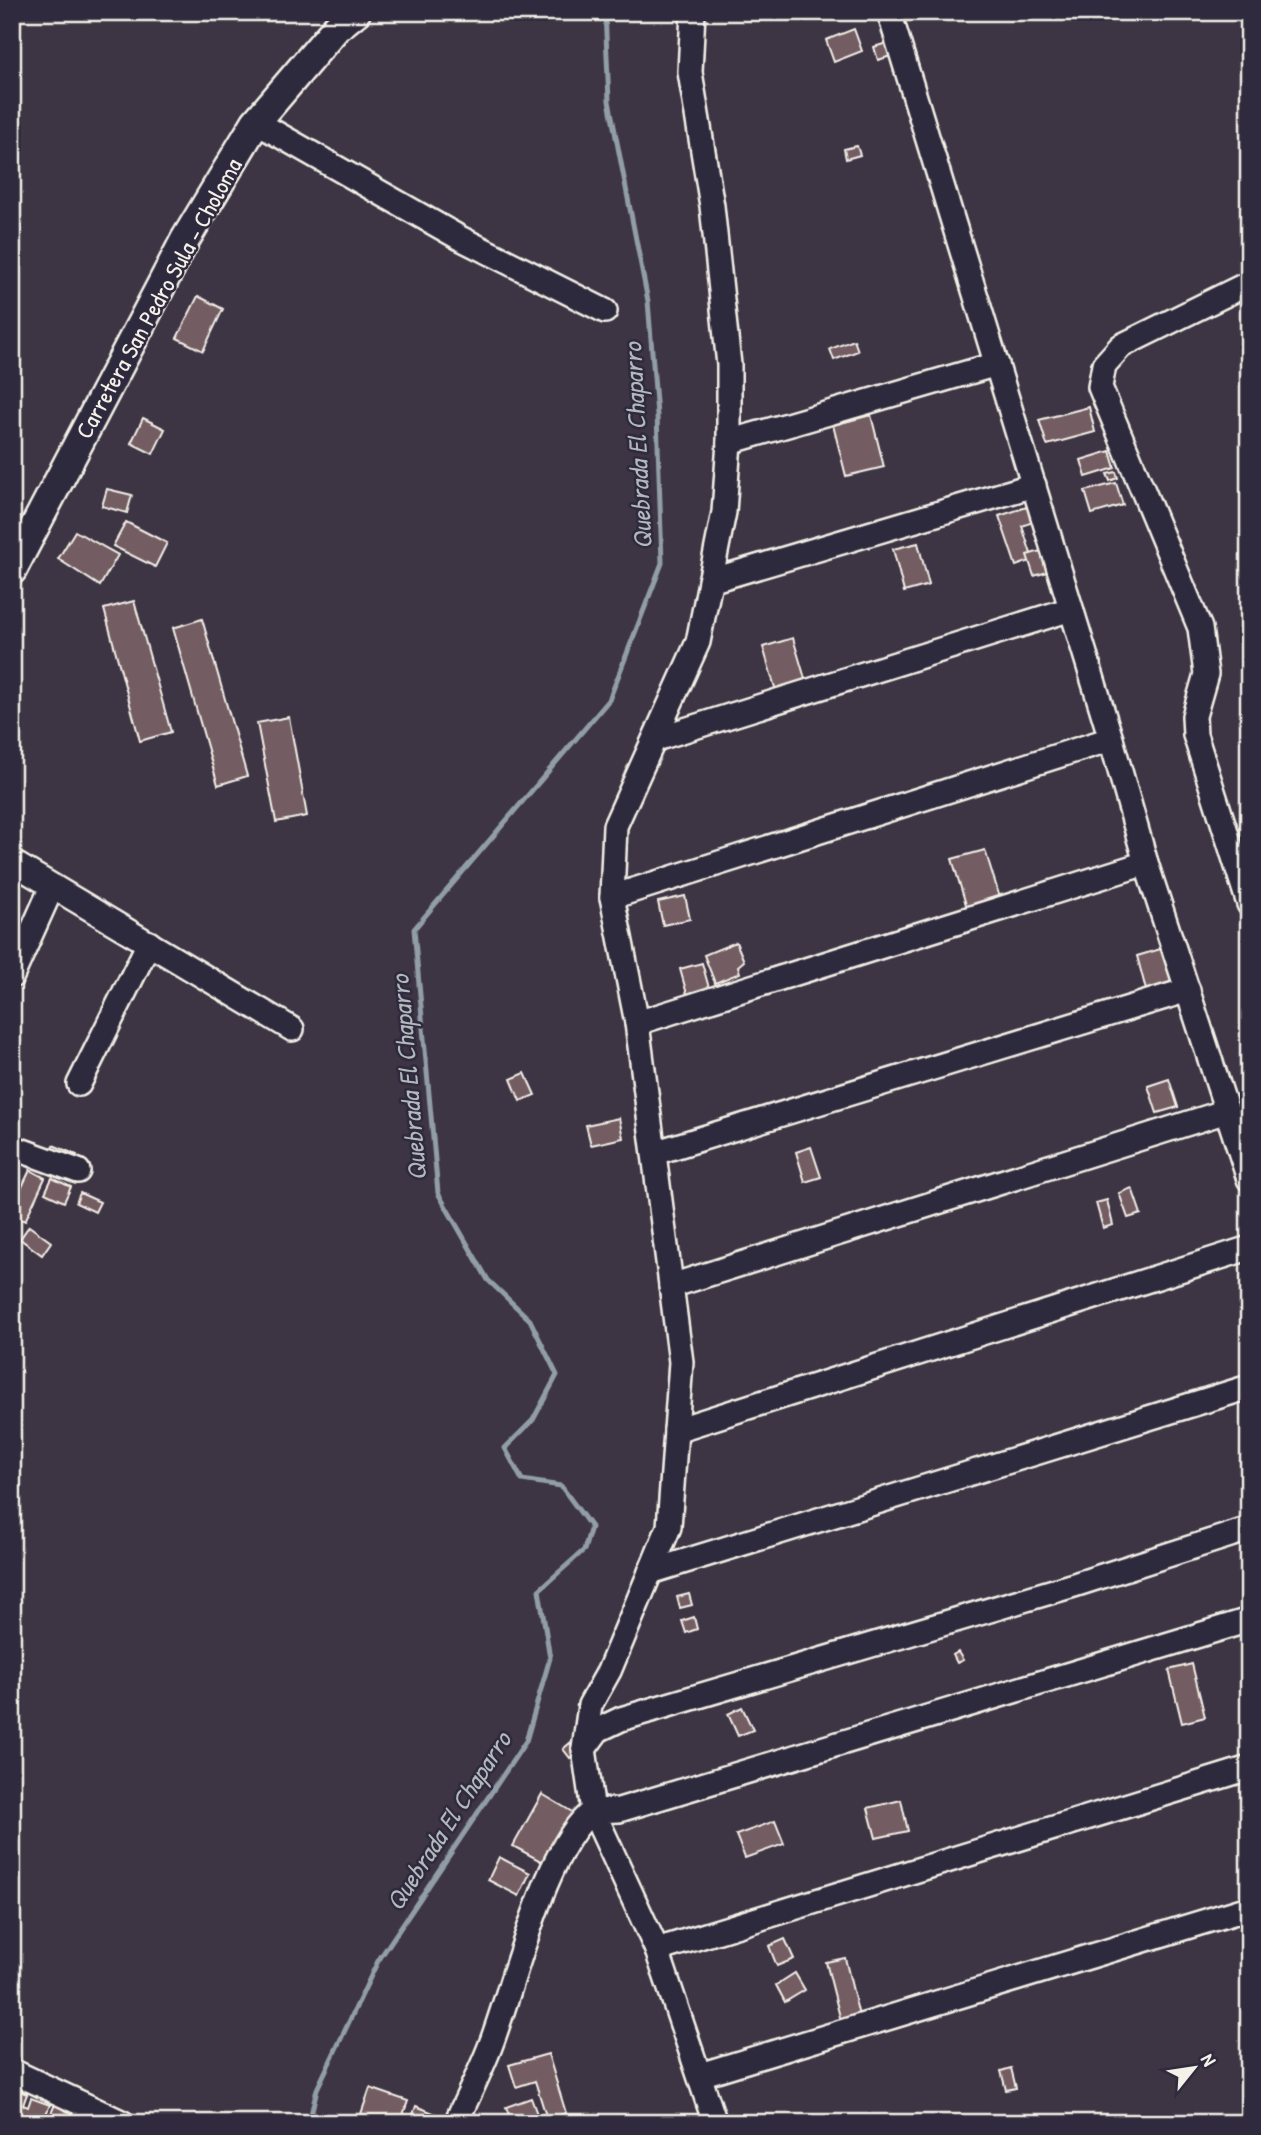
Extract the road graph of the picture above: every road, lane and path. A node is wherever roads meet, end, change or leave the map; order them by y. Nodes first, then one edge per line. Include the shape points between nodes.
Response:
1 (356, 12) edge
2 (692, 12) edge
3 (889, 12) edge
4 (256, 122) junction
5 (1249, 283) edge
6 (605, 312) dead end
7 (997, 364) junction
8 (729, 442) junction
9 (1034, 485) junction
10 (12, 570) edge
11 (710, 582) junction
12 (1071, 609) junction
13 (656, 739) junction
14 (1111, 739) junction
15 (12, 862) edge
16 (1146, 863) junction
17 (52, 887) junction
18 (612, 897) junction
19 (1249, 904) edge
20 (149, 943) junction
21 (12, 976) edge
22 (1188, 990) junction
23 (637, 1023) junction
24 (292, 1029) dead end
25 (79, 1084) dead end
26 (1227, 1111) junction
27 (12, 1147) edge
28 (654, 1153) junction
29 (78, 1171) dead end
30 (1249, 1179) edge
31 (1249, 1248) edge
32 (671, 1286) junction
33 (1249, 1387) edge
34 (676, 1430) junction
35 (1249, 1529) edge
36 (650, 1572) junction
37 (1249, 1620) edge
38 (584, 1749) junction
39 (1249, 1768) edge
40 (593, 1811) junction
41 (1249, 1908) edge
42 (657, 1950) junction
43 (12, 2070) edge
44 (700, 2075) junction
45 (123, 2123) edge
46 (456, 2123) edge
47 (715, 2123) edge

1 - 4 main road, Carretera San Pedro Sula - Choloma via 336,28
2 - 8 street via 690,72 714,219 729,365
3 - 7 street
4 - 6 street
4 - 10 main road, Carretera San Pedro Sula - Choloma via 184,240
5 - 19 street via 1121,346 1104,365 1100,387 1200,628 1206,674 1194,716 1195,735
7 - 8 street
7 - 9 street
8 - 11 street via 724,512
9 - 11 street
9 - 12 street
11 - 13 street via 698,642
12 - 13 street
12 - 14 street
13 - 18 street via 615,826
14 - 16 street
14 - 18 street
15 - 17 street
16 - 22 street
16 - 23 street
17 - 20 street
17 - 21 street
18 - 23 street
20 - 24 street
20 - 25 street
22 - 26 street
22 - 28 street
23 - 28 street
26 - 30 street
26 - 32 street
27 - 29 street
28 - 32 street
31 - 34 street
32 - 34 street via 681,1362
33 - 36 street
34 - 36 street via 669,1527
35 - 38 street via 621,1719 598,1730
36 - 38 street via 590,1705
37 - 40 street via 619,1810
38 - 40 street
39 - 42 street
40 - 42 street
40 - 46 street via 568,1835 528,1931 491,2045
41 - 44 street
42 - 44 street
43 - 45 street
44 - 47 street

